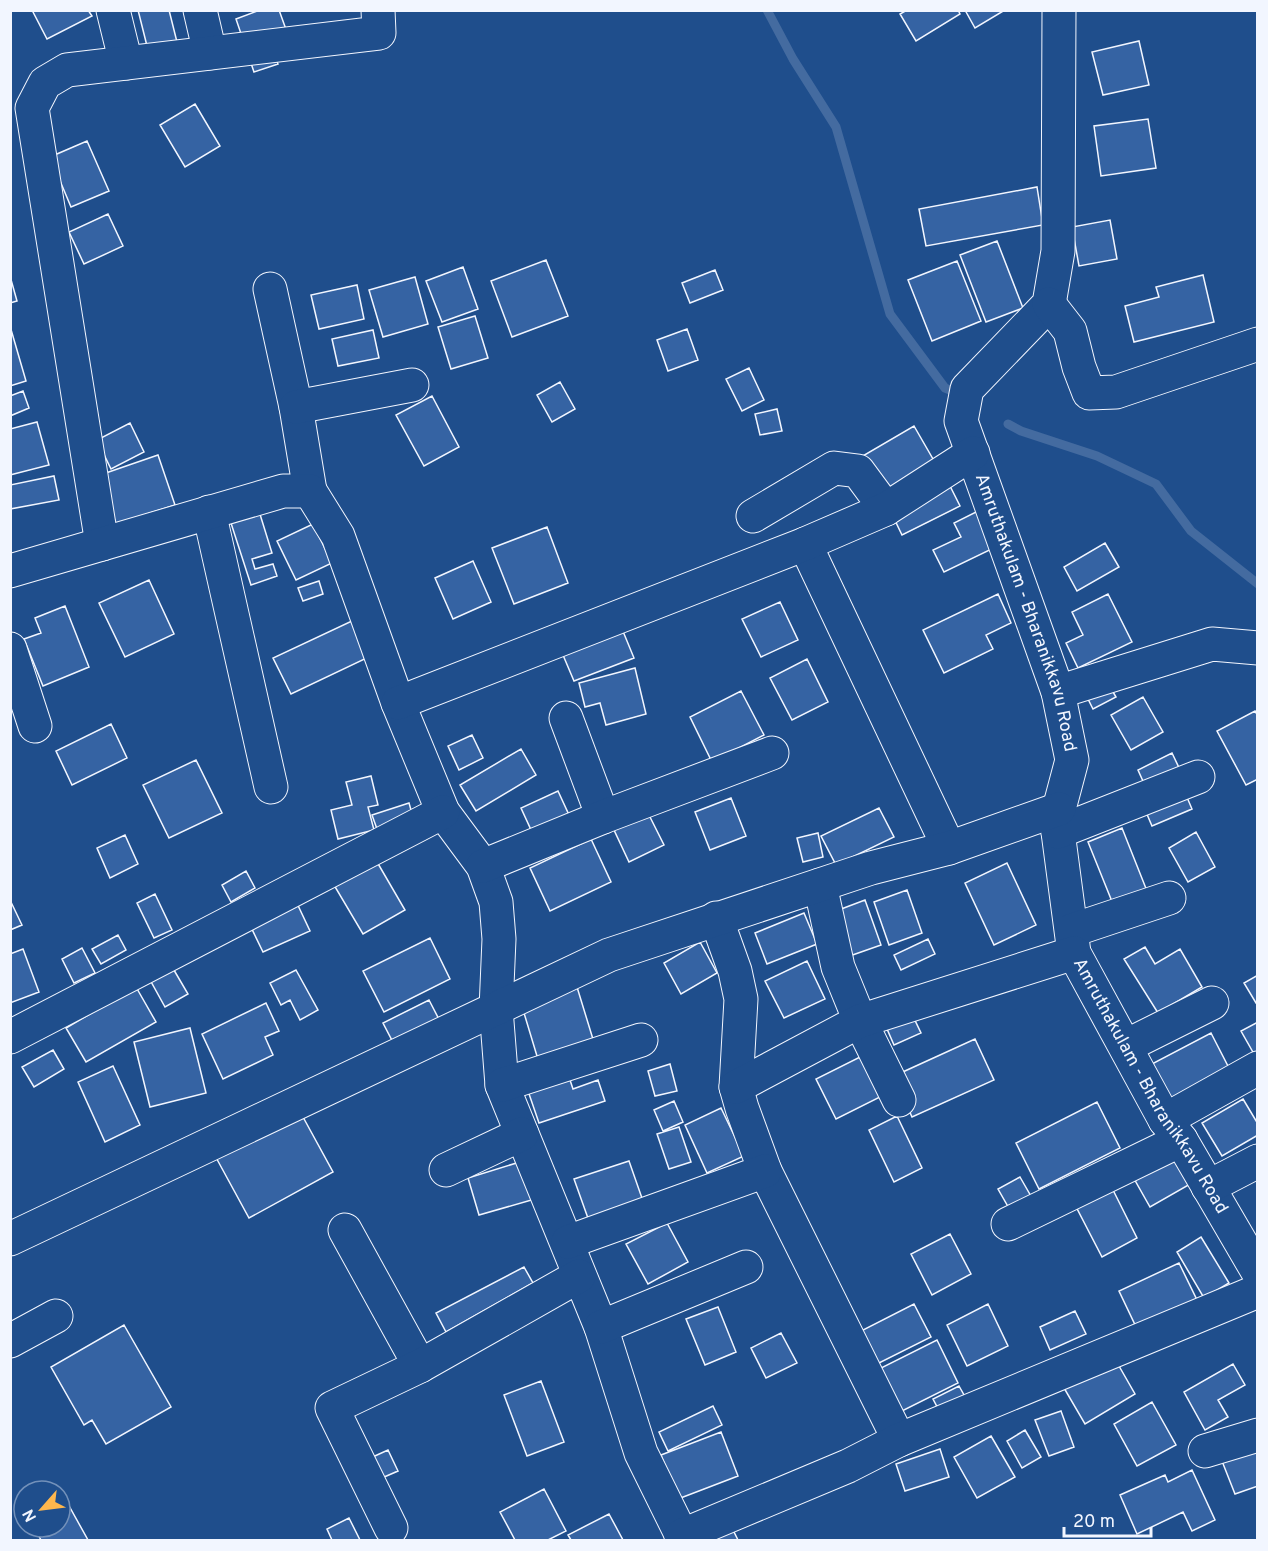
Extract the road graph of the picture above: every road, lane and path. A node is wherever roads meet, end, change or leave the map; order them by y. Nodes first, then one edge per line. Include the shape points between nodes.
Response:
1 (113, 10) edge
2 (200, 10) edge
3 (378, 10) edge
4 (1059, 10) edge
5 (210, 53) junction
6 (126, 63) junction
7 (270, 289) dead end
8 (1049, 304) junction
9 (1257, 344) edge
10 (412, 385) dead end
11 (296, 407) junction
12 (973, 453) junction
13 (310, 491) junction
14 (886, 509) junction
15 (209, 512) junction
16 (753, 516) dead end
17 (102, 544) junction
18 (805, 544) junction
19 (10, 571) edge
20 (1257, 648) edge
21 (10, 649) edge
22 (1058, 692) junction
23 (398, 703) junction
24 (566, 718) dead end
25 (35, 726) dead end
26 (772, 753) dead end
27 (1198, 777) dead end
28 (271, 787) dead end
29 (443, 812) junction
30 (603, 817) junction
31 (1058, 821) junction
32 (949, 848) junction
33 (483, 866) junction
34 (820, 885) junction
35 (1169, 898) dead end
36 (716, 918) junction
37 (1074, 942) junction
38 (1212, 1003) dead end
39 (496, 1009) junction
40 (860, 1021) junction
41 (10, 1037) edge
42 (641, 1040) dead end
43 (1126, 1046) junction
44 (1257, 1068) edge
45 (502, 1085) junction
46 (736, 1087) junction
47 (899, 1100) dead end
48 (1173, 1130) junction
49 (522, 1134) junction
50 (1257, 1161) edge
51 (446, 1170) dead end
52 (765, 1170) junction
53 (1208, 1187) junction
54 (1008, 1224) dead end
55 (345, 1230) dead end
56 (10, 1239) edge
57 (568, 1242) junction
58 (746, 1267) dead end
59 (1257, 1272) edge
60 (579, 1276) junction
61 (1257, 1291) edge
62 (56, 1317) dead end
63 (601, 1327) junction
64 (10, 1341) edge
65 (420, 1366) junction
66 (1257, 1435) edge
67 (899, 1440) junction
68 (1205, 1451) dead end
69 (391, 1528) dead end
70 (682, 1538) edge

1 - 6 street
2 - 5 street
3 - 5 street via 379,33
4 - 8 street via 1058,251
5 - 6 street
6 - 17 street via 68,70 45,82 32,108
7 - 11 street
8 - 9 street via 1070,331 1089,393 1116,392
8 - 12 street, Amruthakulam - Bharanikkavu Road via 967,389 961,421
10 - 11 street
11 - 13 street
12 - 14 street
12 - 22 street, Amruthakulam - Bharanikkavu Road
13 - 15 street via 283,491
13 - 23 street via 338,536
14 - 16 street via 858,471 834,468
14 - 18 street
15 - 17 street
15 - 28 street
17 - 19 street
18 - 23 street
18 - 32 street
20 - 22 street via 1212,644
21 - 25 street
22 - 31 street, Amruthakulam - Bharanikkavu Road via 1072,760
23 - 29 street
24 - 30 street
26 - 30 street
27 - 31 street
29 - 33 street
29 - 41 street
30 - 33 street
31 - 32 street
31 - 37 street, Amruthakulam - Bharanikkavu Road
32 - 34 street
33 - 39 street via 496,902
34 - 36 street
34 - 40 street via 838,967
35 - 37 street
36 - 39 street via 609,955
36 - 46 street via 741,999
37 - 40 street
37 - 43 street, Amruthakulam - Bharanikkavu Road
38 - 43 street
39 - 45 street
39 - 56 street
40 - 46 street
40 - 47 street
42 - 45 street
43 - 48 street, Amruthakulam - Bharanikkavu Road
44 - 48 street
45 - 49 street
46 - 52 street
48 - 53 street, Amruthakulam - Bharanikkavu Road
48 - 54 street
49 - 51 street
49 - 57 street
50 - 53 street
52 - 57 street
52 - 67 street
53 - 59 street, Amruthakulam - Bharanikkavu Road
55 - 65 street
57 - 60 street
58 - 63 street
60 - 63 street
60 - 65 street
61 - 67 street
62 - 64 street
63 - 70 street via 641,1453
65 - 69 street via 332,1408
66 - 68 street
67 - 70 street

